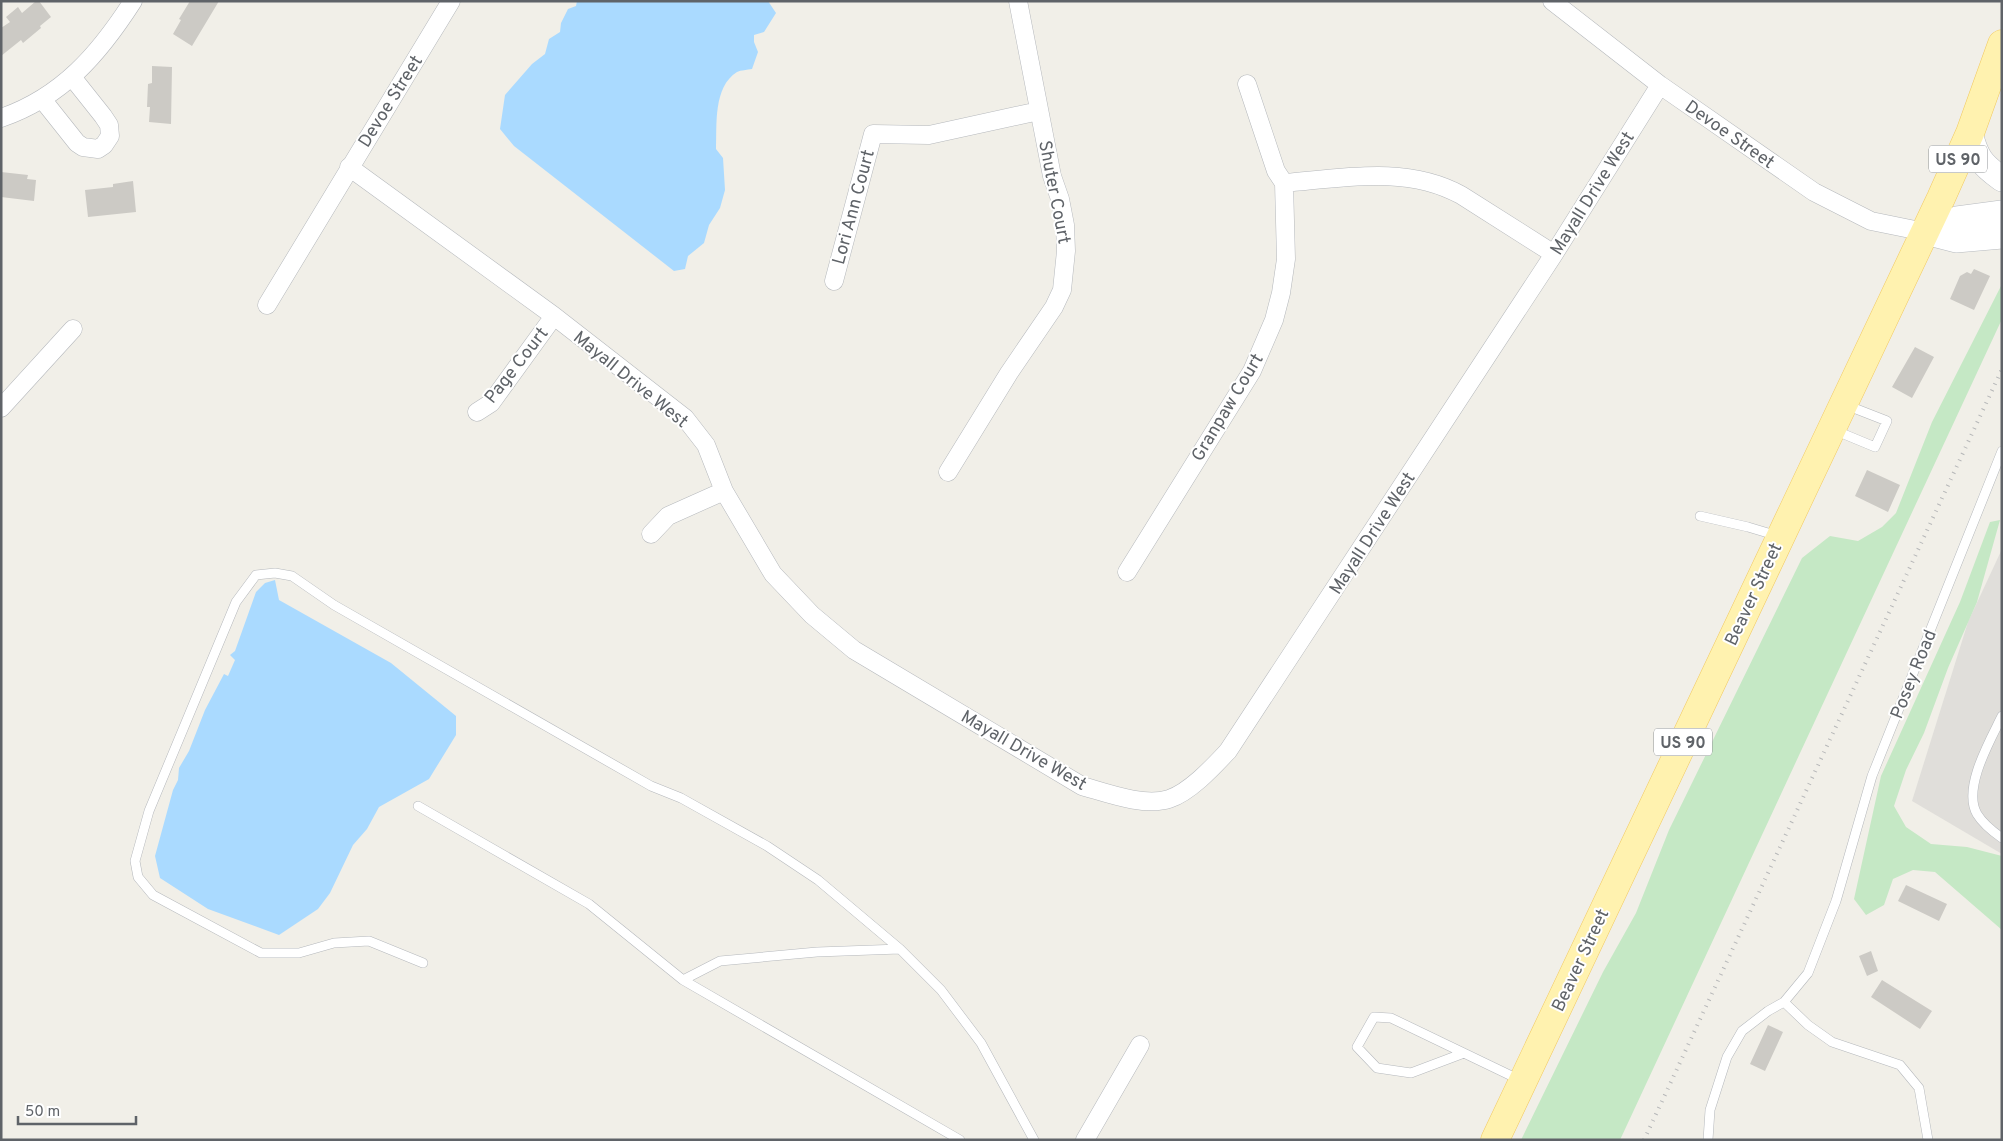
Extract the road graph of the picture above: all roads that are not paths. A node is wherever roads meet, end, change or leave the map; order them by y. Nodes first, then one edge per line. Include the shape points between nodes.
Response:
1 (133, 1) edge
2 (451, 1) edge
3 (1018, 1) edge
4 (1552, 1) edge
5 (2002, 44) edge
6 (72, 77) junction
7 (1247, 84) dead end
8 (1660, 85) junction
9 (42, 98) junction
10 (1039, 111) junction
11 (8, 116) edge
12 (1970, 133) junction
13 (349, 168) junction
14 (2002, 179) edge
15 (1284, 183) junction
16 (2002, 213) edge
17 (1925, 232) junction
18 (2002, 236) edge
19 (1554, 254) junction
20 (834, 281) dead end
21 (267, 305) dead end
22 (554, 316) junction
23 (73, 330) dead end
24 (1844, 404) junction
25 (1, 408) edge
26 (477, 412) dead end
27 (1831, 429) junction
28 (2002, 451) edge
29 (948, 472) dead end
30 (724, 491) junction
31 (1700, 516) dead end
32 (651, 534) dead end
33 (1780, 537) junction
34 (1127, 572) dead end
35 (2002, 716) edge
36 (418, 806) dead end
37 (2002, 838) edge
38 (900, 949) junction
39 (423, 963) dead end
40 (683, 980) junction
41 (1784, 1002) junction
42 (1140, 1045) dead end
43 (1464, 1053) junction
44 (1522, 1081) junction
45 (960, 1140) edge
46 (1034, 1140) edge
47 (1085, 1140) edge
48 (1495, 1140) edge
49 (1708, 1140) edge
50 (1928, 1140) edge

1 - 6 street via 113,33
2 - 13 street, Devoe Street
3 - 10 street, Shuter Court
4 - 8 street, Devoe Street
5 - 12 main road, Beaver Street / US 90
6 - 9 street
6 - 9 street via 109,126 110,136 104,146 98,149 83,147
7 - 15 street, Granpaw Court via 1276,171
8 - 17 street, Devoe Street via 1814,192 1871,221
8 - 19 street, Mayall Drive West
9 - 11 street
10 - 20 street, Lori Ann Court via 929,135 873,134
10 - 29 street, Shuter Court via 1065,225 1062,290
12 - 14 main road via 1976,154 1989,170
12 - 17 main road, Beaver Street / US 90
13 - 21 street, Devoe Street
13 - 22 street, Mayall Drive West
15 - 19 street via 1364,176 1423,180 1449,188
15 - 34 street, Granpaw Court via 1286,259 1274,320 1252,371
16 - 17 main road via 1957,219
17 - 18 main road, Devoe Street via 1956,240
17 - 24 main road, Beaver Street / US 90
19 - 30 street, Mayall Drive West via 1228,751 1197,782 1170,799 1151,802 1082,786 854,650 812,615 773,574
22 - 26 street, Page Court via 491,403
22 - 30 street, Mayall Drive West via 685,418 706,445
23 - 25 street
24 - 27 main road, Beaver Street / US 90
24 - 27 lane via 1887,421 1875,447
27 - 33 main road, Beaver Street / US 90
28 - 41 lane, Posey Road via 1872,776 1836,901 1808,973
30 - 32 street via 668,516
31 - 33 lane
33 - 44 main road, Beaver Street / US 90
35 - 37 lane via 1978,767 1973,800 1980,819
36 - 40 lane via 589,904
38 - 39 lane via 818,880 767,846 681,798 651,786 334,605 292,576 256,575 236,602 149,811 136,861 138,877 153,894 261,953 299,954 334,943 369,941
38 - 40 lane via 817,952 720,961
38 - 46 lane via 941,990 981,1043
40 - 45 lane
41 - 49 lane, Posey Road via 1742,1031 1727,1057 1710,1110
41 - 50 lane via 1832,1042 1900,1065 1919,1088
42 - 47 street
43 - 43 lane via 1391,1018 1374,1018 1357,1047 1378,1068 1411,1073
43 - 44 lane
44 - 48 main road, Beaver Street / US 90

